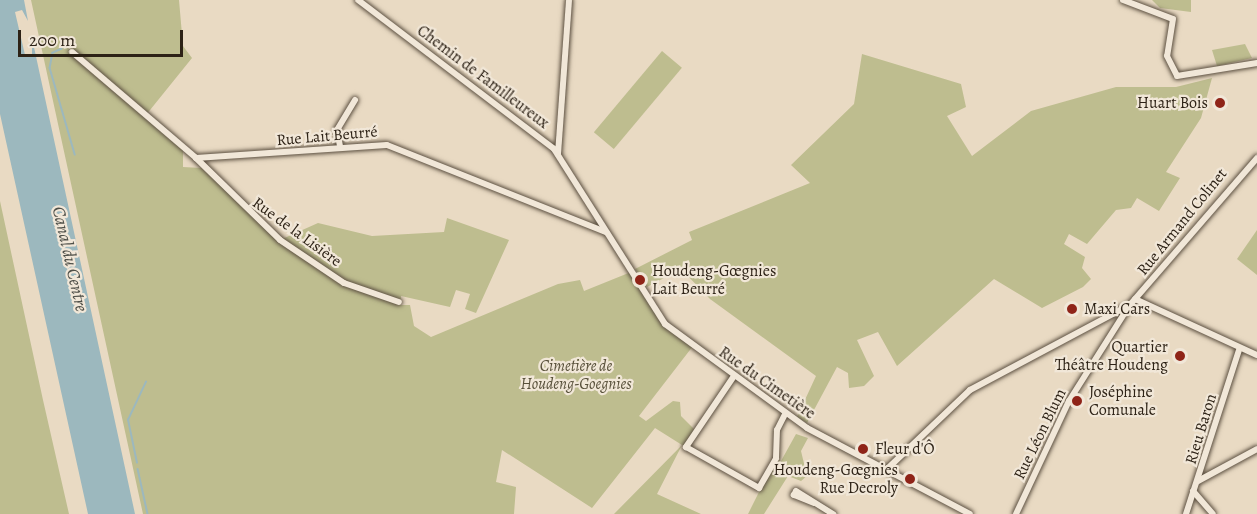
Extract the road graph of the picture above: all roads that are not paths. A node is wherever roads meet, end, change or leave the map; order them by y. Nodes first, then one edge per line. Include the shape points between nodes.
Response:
1 (358, 0) edge
2 (568, 0) edge
3 (1123, 0) edge
4 (72, 52) dead end
5 (1257, 63) edge
6 (355, 100) dead end
7 (340, 146) junction
8 (558, 154) junction
9 (196, 158) junction
10 (1257, 158) edge
11 (598, 219) joint
12 (607, 232) junction
13 (1135, 299) junction
14 (399, 302) dead end
15 (1129, 306) junction
16 (1239, 350) junction
17 (1257, 354) edge
18 (734, 376) junction
19 (785, 414) junction
20 (1257, 449) edge
21 (886, 470) junction
22 (1197, 482) junction
23 (1193, 491) junction
24 (795, 493) dead end
25 (956, 506) junction
26 (833, 514) edge
27 (952, 514) edge
28 (970, 514) edge
29 (1016, 514) edge
30 (1186, 514) edge
31 (1213, 514) edge

1 - 8 street, Chemin de Familleureux via 532,128
2 - 8 street
3 - 5 street via 1173,19 1167,56 1177,76
4 - 9 street
6 - 7 street via 337,130
7 - 9 street, Rue Lait Beurré
7 - 12 street, Rue Lait Beurré via 394,146
8 - 11 street, Chemin de Familleureux
9 - 14 street, Rue de la Lisière via 274,235 344,283
10 - 13 street, Rue Armand Colinet
11 - 12 street, Rue du Cimetière
12 - 18 street, Rue du Cimetière via 657,315
13 - 15 street, Rue Armand Colinet
13 - 16 street
15 - 21 street via 970,390
15 - 29 street, Rue Léon Blum via 1069,401
16 - 17 street
16 - 22 street, Rieu Baron
18 - 19 street, Rue du Cimetière
18 - 19 street via 686,447 759,488 776,458 777,430
19 - 21 street, Rue du Cimetière
20 - 22 street
21 - 25 street, Rue du Cimetière
22 - 23 street, Rieu Baron
23 - 30 street, Rieu Baron
23 - 31 street
24 - 26 street
25 - 27 street
25 - 28 street, Rue du Cimetière

